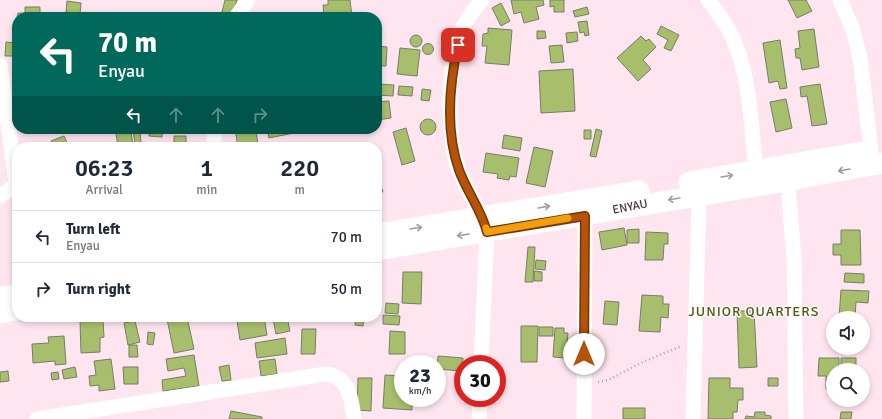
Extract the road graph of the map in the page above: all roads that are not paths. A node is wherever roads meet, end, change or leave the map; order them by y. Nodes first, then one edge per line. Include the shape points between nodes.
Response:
1 (248, 0) edge
2 (482, 0) edge
3 (708, 0) edge
4 (840, 0) edge
5 (240, 12) edge
6 (0, 65) edge
7 (12, 125) edge
8 (878, 154) edge
9 (756, 171) junction
10 (788, 173) junction
11 (698, 188) junction
12 (12, 190) edge
13 (0, 196) edge
14 (585, 208) junction
15 (485, 225) junction
16 (382, 234) edge
17 (382, 249) edge
18 (12, 295) edge
19 (0, 297) edge
20 (12, 311) edge
21 (0, 313) edge
22 (481, 355) edge
23 (480, 407) edge
24 (37, 419) edge
25 (354, 419) edge
26 (479, 419) edge
27 (584, 419) edge
28 (693, 419) edge
29 (796, 419) edge

1 - 5 street
2 - 15 street via 460,33 450,104 451,140 460,172
3 - 9 street via 731,35 740,56
4 - 8 street via 852,27 860,58
6 - 7 street
8 - 10 street, ENYAU
9 - 10 street, ENYAU
11 -> 9 street, ENYAU
10 - 11 street, ENYAU
10 - 29 street via 794,260
11 - 14 street, ENYAU
11 - 28 street
12 - 13 street
14 - 15 street, ENYAU
14 - 27 street
16 -> 15 street, ENYAU
15 -> 17 street, ENYAU
15 - 22 street
18 - 19 street
20 - 21 street
23 - 26 street
24 - 25 street via 326,374 333,375 349,389

